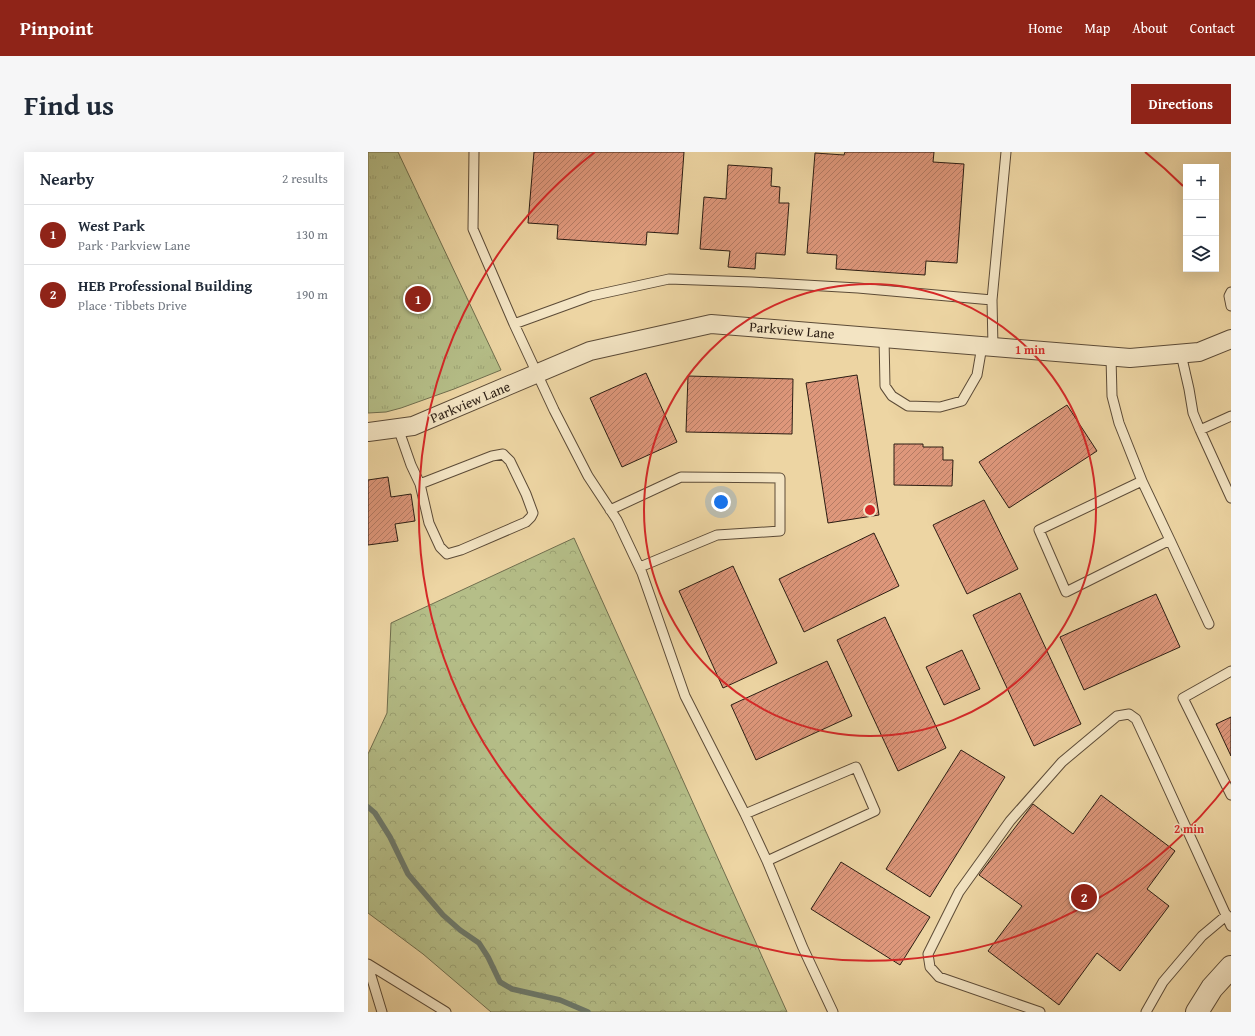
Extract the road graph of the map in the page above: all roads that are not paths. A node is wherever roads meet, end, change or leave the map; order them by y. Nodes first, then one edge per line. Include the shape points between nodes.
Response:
1 (474, 152) edge
2 (1006, 152) edge
3 (1231, 292) edge
4 (992, 300) junction
5 (1231, 306) edge
6 (514, 324) junction
7 (884, 338) junction
8 (1231, 339) edge
9 (988, 346) junction
10 (1181, 354) junction
11 (1111, 357) junction
12 (537, 373) junction
13 (1231, 416) edge
14 (398, 428) junction
15 (1200, 430) junction
16 (368, 432) edge
17 (1142, 481) junction
18 (420, 484) junction
19 (1231, 498) edge
20 (610, 510) junction
21 (1170, 540) junction
22 (640, 567) junction
23 (1209, 624) dead end
24 (1231, 671) edge
25 (1231, 795) edge
26 (745, 814) junction
27 (767, 861) junction
28 (1227, 916) junction
29 (1231, 926) edge
30 (368, 965) edge
31 (1231, 967) edge
32 (437, 1009) edge
33 (382, 1012) edge
34 (446, 1012) edge
35 (833, 1012) edge
36 (1040, 1012) edge
37 (1146, 1012) edge
38 (1197, 1012) edge

1 - 6 lane via 473,229
2 - 4 lane
3 - 5 lane
4 - 6 lane via 858,288 669,279 592,296
4 - 9 lane
6 - 12 lane
7 - 9 street, Parkview Lane
7 - 9 lane via 885,386 892,396 908,406 940,406 962,401 977,375
7 - 12 street, Parkview Lane via 711,324 590,351
8 - 10 street, Parkview Lane via 1199,352
9 - 11 street, Parkview Lane
10 - 11 street, Parkview Lane
10 - 15 lane via 1193,413
11 - 17 lane via 1113,403
12 - 14 street, Parkview Lane via 413,426
12 - 20 lane via 585,469
13 - 15 lane
14 - 16 street, Parkview Lane
14 - 18 lane
15 - 19 lane
17 - 21 lane
17 - 21 lane via 1038,530 1066,592
18 - 18 lane via 429,523 440,547 447,554 526,522 531,517 526,494 510,461 503,454
20 - 22 lane
20 - 22 lane via 681,477 780,478 780,531 716,535
21 - 23 lane
22 - 26 lane via 685,696
24 - 25 lane via 1183,698
26 - 27 lane
26 - 27 lane via 856,767 875,811
27 - 35 lane
28 - 29 lane
28 - 36 lane via 1136,719 1129,714 1117,716 1062,762 1010,821 959,892 928,954 930,967 939,977
28 - 37 lane via 1202,936 1163,982
30 - 32 lane
30 - 33 lane
31 - 38 street via 1212,988
32 - 34 lane

